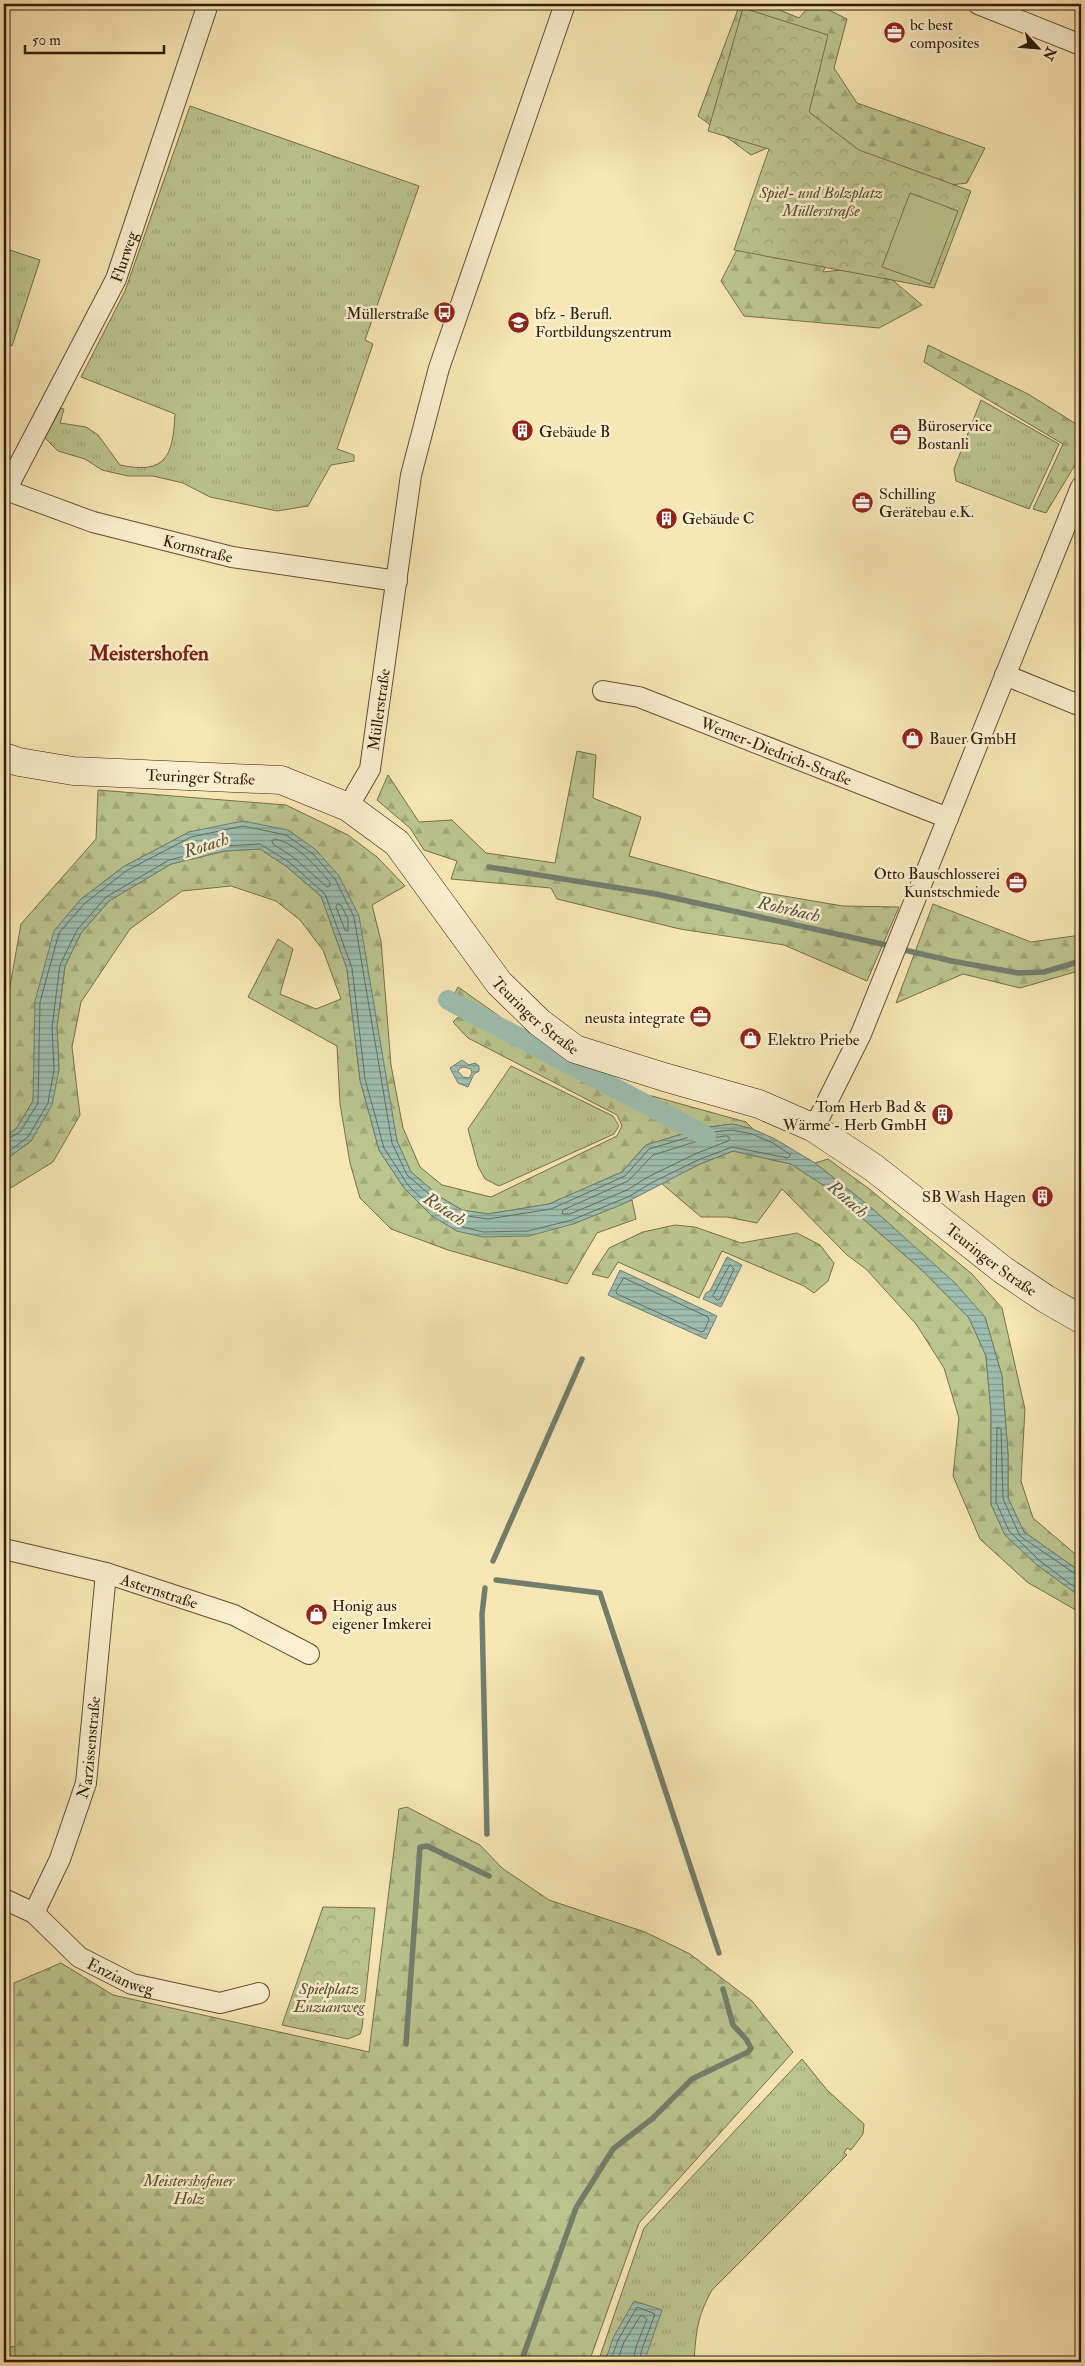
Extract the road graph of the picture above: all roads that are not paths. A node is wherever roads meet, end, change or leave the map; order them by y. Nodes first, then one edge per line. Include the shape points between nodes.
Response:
1 (208, 4) edge
2 (978, 4) edge
3 (559, 6) edge
4 (1081, 46) edge
5 (1081, 487) edge
6 (5, 492) edge
7 (397, 581) junction
8 (1005, 675) junction
9 (603, 691) dead end
10 (1081, 706) edge
11 (4, 757) edge
12 (348, 807) junction
13 (948, 818) junction
14 (814, 1128) junction
15 (1081, 1319) edge
16 (4, 1549) edge
17 (106, 1572) junction
18 (309, 1654) dead end
19 (4, 1899) edge
20 (34, 1913) junction
21 (260, 1993) dead end

1 - 6 street, Flurweg via 116,279
2 - 4 street
3 - 7 street, Müllerstraße via 439,368 411,475
5 - 8 street
6 - 7 street, Kornstraße via 101,524 232,557
7 - 12 street, Müllerstraße via 370,769
8 - 10 street
8 - 13 street
9 - 13 street, Werner-Diedrich-Straße via 639,697
11 - 12 street, Teuringer Straße via 74,771 281,780
12 - 14 street, Teuringer Straße via 397,843 499,983 539,1022 575,1049 759,1104
13 - 14 street via 861,1034
14 - 15 street, Teuringer Straße via 874,1168 1003,1270
16 - 17 street, Asternstraße
17 - 18 street, Asternstraße via 234,1615
17 - 20 street, Narzissenstraße via 86,1783 60,1860
19 - 20 street, Enzianweg
20 - 21 street, Enzianweg via 79,1957 132,1984 220,2003

